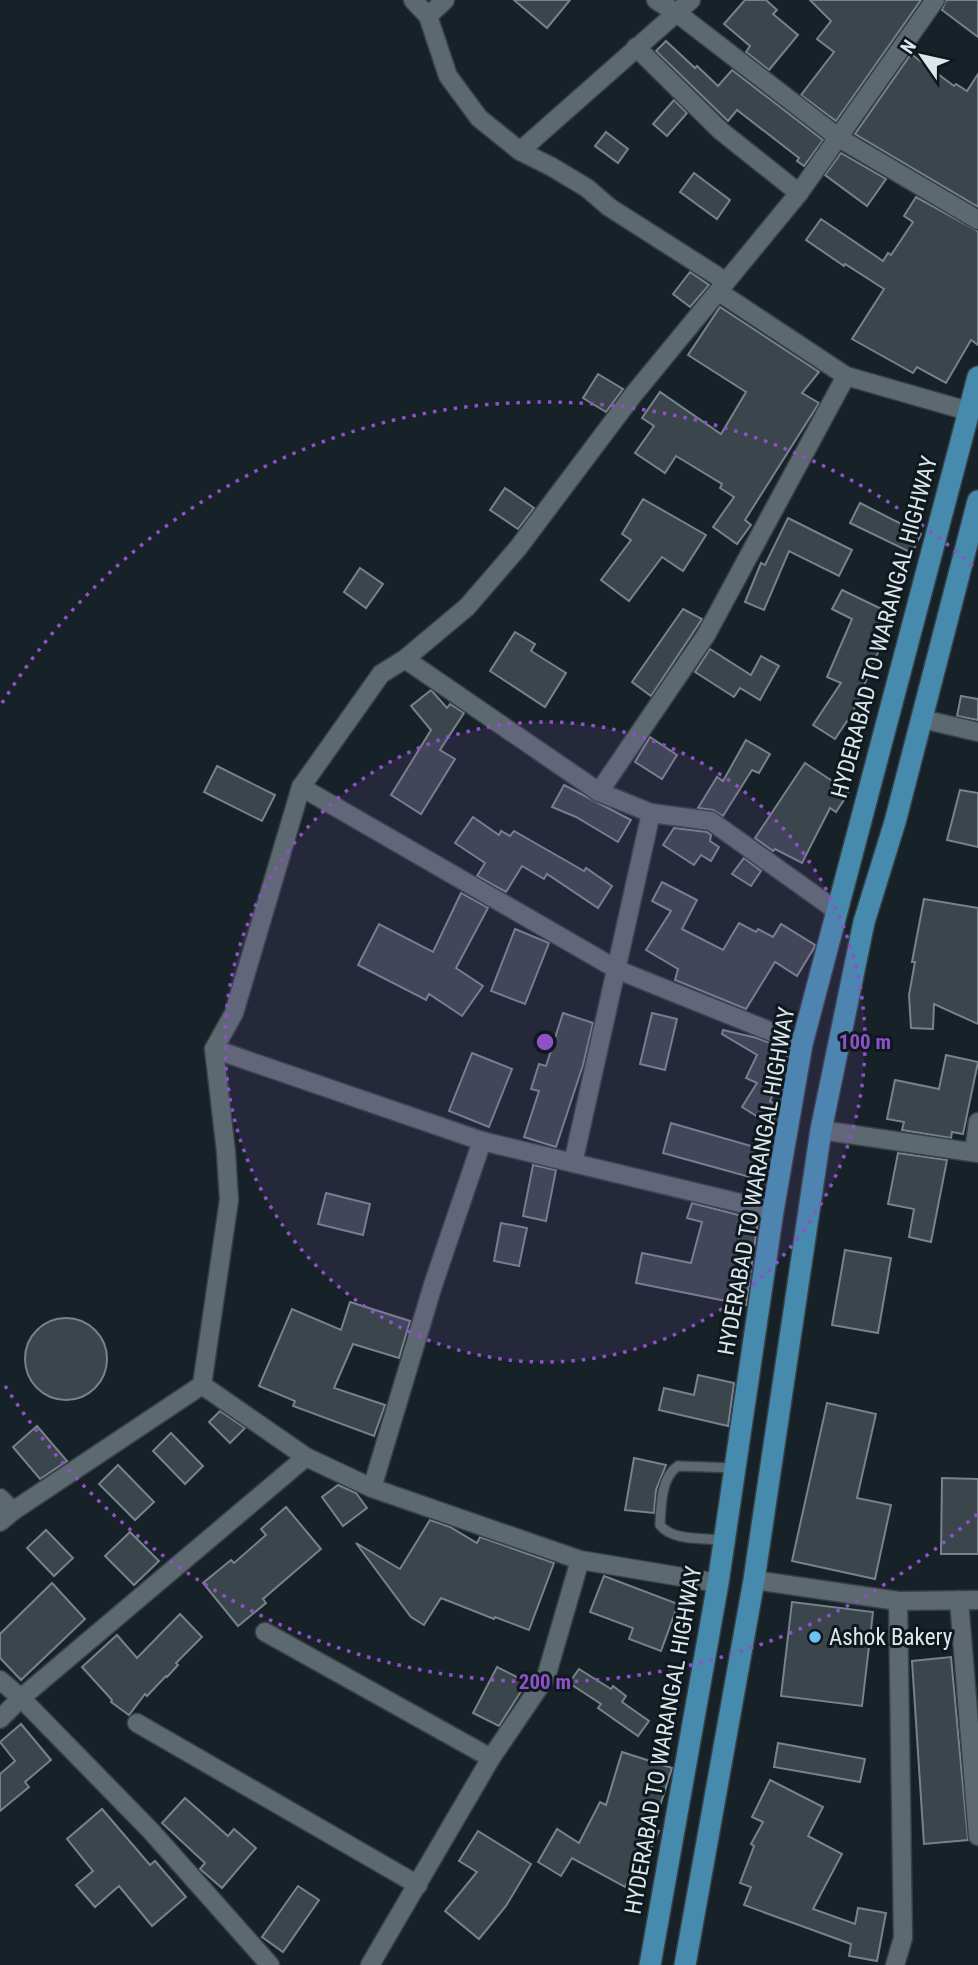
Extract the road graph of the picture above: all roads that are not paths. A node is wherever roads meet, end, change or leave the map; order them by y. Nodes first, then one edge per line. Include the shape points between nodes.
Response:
1 (413, 0) edge
2 (445, 0) edge
3 (656, 0) edge
4 (691, 0) edge
5 (935, 0) edge
6 (677, 13) junction
7 (428, 16) junction
8 (636, 47) junction
9 (839, 138) junction
10 (520, 151) junction
11 (799, 193) junction
12 (978, 220) edge
13 (722, 287) junction
14 (846, 376) junction
15 (978, 377) edge
16 (968, 411) junction
17 (978, 501) edge
18 (405, 659) junction
19 (922, 719) junction
20 (978, 732) edge
21 (301, 787) junction
22 (599, 792) junction
23 (651, 813) junction
24 (837, 911) junction
25 (618, 970) junction
26 (802, 1044) junction
27 (215, 1049) junction
28 (978, 1122) edge
29 (821, 1130) junction
30 (482, 1142) junction
31 (976, 1152) edge
32 (573, 1163) junction
33 (773, 1211) junction
34 (202, 1385) junction
35 (306, 1457) junction
36 (735, 1468) junction
37 (372, 1488) junction
38 (4, 1510) edge
39 (724, 1540) junction
40 (580, 1560) junction
41 (754, 1580) junction
42 (718, 1583) junction
43 (959, 1600) junction
44 (978, 1600) edge
45 (898, 1601) junction
46 (265, 1632) dead end
47 (0, 1680) edge
48 (21, 1698) junction
49 (0, 1719) edge
50 (137, 1723) dead end
51 (491, 1758) junction
52 (978, 1836) edge
53 (418, 1885) junction
54 (270, 1965) edge
55 (370, 1965) edge
56 (650, 1965) edge
57 (685, 1965) edge
58 (895, 1965) edge

1 - 7 street
2 - 7 street
3 - 6 street
4 - 6 street
5 - 9 street
6 - 8 street
6 - 9 street
7 - 10 street via 448,76 479,118
8 - 10 street
8 - 11 street via 721,131
9 - 11 street
9 - 12 street
10 - 13 street via 587,188
11 - 13 street
13 - 14 street
13 - 18 street via 633,395 518,548 467,607
14 - 16 street
14 - 22 street via 706,635
15 - 16 main road, HYDERABAD TO WARANGAL HIGHWAY
16 - 24 main road, HYDERABAD TO WARANGAL HIGHWAY
17 - 19 main road
18 - 21 street via 381,674
18 - 22 street
19 - 20 street
19 - 29 main road via 864,922
21 - 25 street
21 - 27 street via 234,1013
22 - 23 street
23 - 24 street via 711,821
23 - 25 street
24 - 26 main road, HYDERABAD TO WARANGAL HIGHWAY
25 - 26 street
25 - 32 street
26 - 33 main road, HYDERABAD TO WARANGAL HIGHWAY
27 - 30 street
27 - 34 street via 229,1200
28 - 31 street
29 - 31 street
29 - 41 main road
30 - 32 street
30 - 37 street via 433,1284
32 - 33 street
33 - 36 main road, HYDERABAD TO WARANGAL HIGHWAY
34 - 35 street
34 - 38 street
35 - 37 street
35 - 48 street
36 - 39 main road, HYDERABAD TO WARANGAL HIGHWAY
36 - 39 lane via 678,1465 668,1474 660,1511 660,1525 673,1535
37 - 40 street
39 - 42 main road, HYDERABAD TO WARANGAL HIGHWAY
40 - 42 street
40 - 51 street via 546,1677
41 - 45 street
41 - 57 main road
42 - 56 main road, HYDERABAD TO WARANGAL HIGHWAY
43 - 44 street
43 - 45 street
43 - 52 street
45 - 58 street via 903,1938
46 - 51 street
47 - 48 street
48 - 49 street
48 - 54 street via 151,1831
50 - 53 street
51 - 53 street
53 - 55 street

